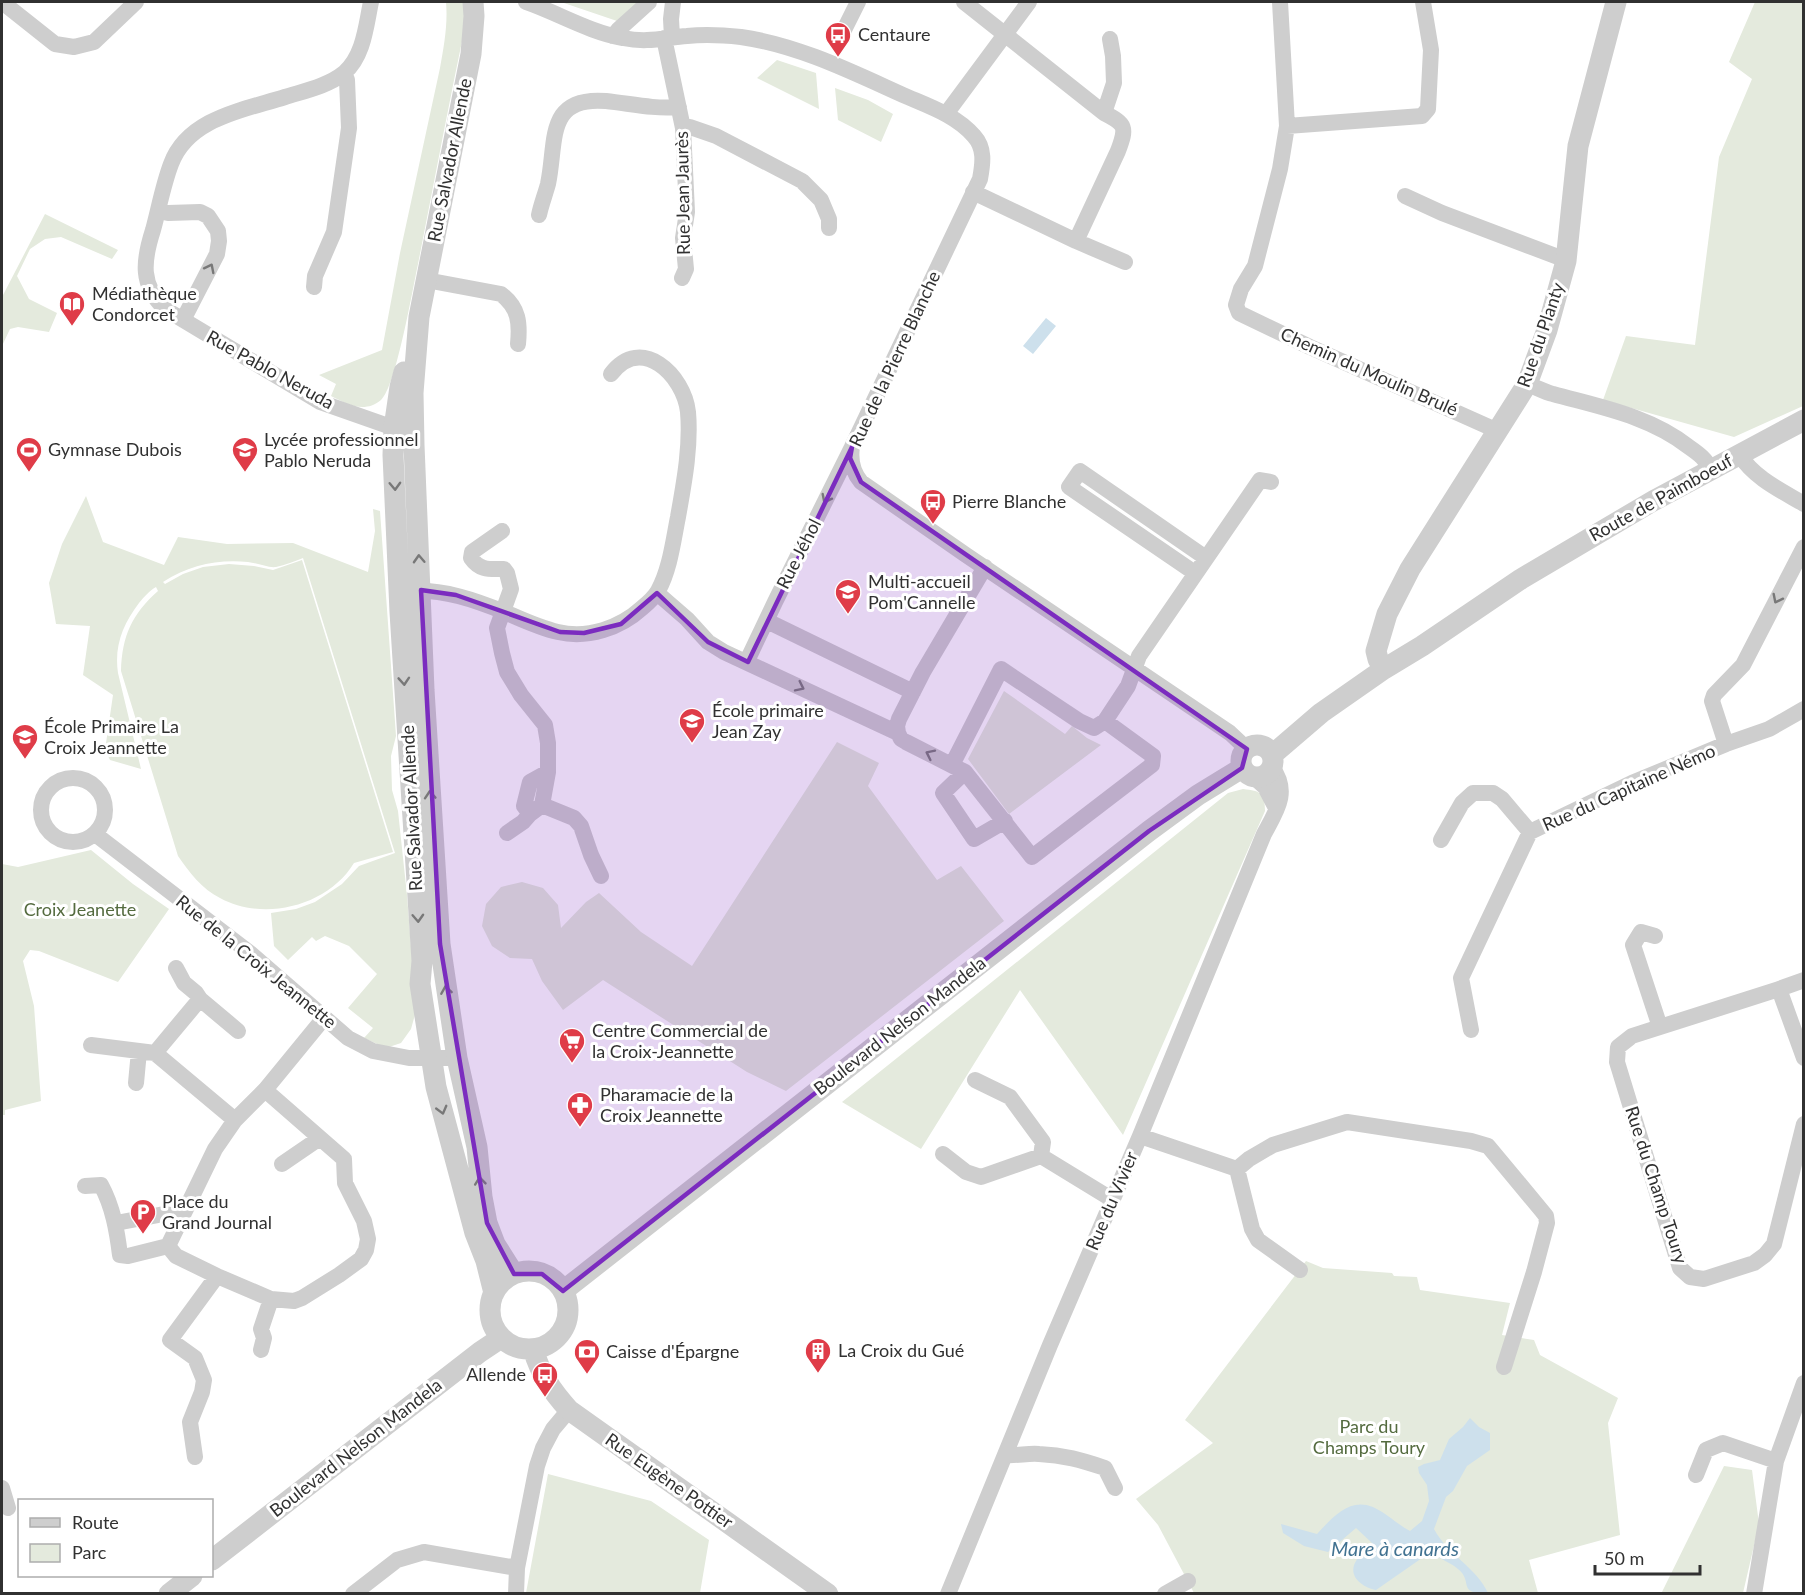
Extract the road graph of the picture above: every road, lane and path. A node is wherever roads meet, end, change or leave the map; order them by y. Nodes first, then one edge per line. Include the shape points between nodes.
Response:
1 (2, 2) edge
2 (136, 2) edge
3 (371, 2) edge
4 (473, 2) edge
5 (526, 2) edge
6 (649, 2) edge
7 (673, 2) edge
8 (858, 2) edge
9 (964, 2) edge
10 (1029, 2) edge
11 (1280, 2) edge
12 (1423, 2) edge
13 (1616, 2) edge
14 (1005, 34) junction
15 (613, 36) junction
16 (668, 38) junction
17 (1110, 39) dead end
18 (839, 40) dead end
19 (344, 73) junction
20 (680, 107) junction
21 (1104, 113) junction
22 (946, 114) junction
23 (1287, 126) junction
24 (683, 128) junction
25 (973, 192) junction
26 (1405, 196) dead end
27 (158, 211) junction
28 (539, 215) dead end
29 (829, 228) dead end
30 (1076, 241) junction
31 (1566, 260) junction
32 (1125, 262) dead end
33 (682, 278) dead end
34 (426, 280) junction
35 (314, 287) dead end
36 (183, 320) junction
37 (518, 344) dead end
38 (611, 374) dead end
39 (1527, 384) junction
40 (1803, 420) edge
41 (405, 429) junction
42 (1498, 431) junction
43 (852, 447) junction
44 (1739, 454) junction
45 (1711, 470) junction
46 (1271, 482) dead end
47 (1803, 504) edge
48 (502, 531) dead end
49 (1803, 547) edge
50 (1206, 558) junction
51 (985, 567) junction
52 (1195, 573) junction
53 (420, 590) junction
54 (399, 591) junction
55 (657, 593) junction
56 (504, 612) junction
57 (767, 621) junction
58 (747, 662) junction
59 (1381, 664) junction
60 (1135, 668) junction
61 (913, 692) junction
62 (1803, 709) edge
63 (1105, 721) junction
64 (898, 733) junction
65 (1726, 744) junction
66 (1259, 760) junction
67 (959, 768) junction
68 (536, 810) junction
69 (1005, 821) junction
70 (1530, 832) junction
71 (507, 833) dead end
72 (95, 834) dead end
73 (1441, 840) dead end
74 (601, 876) dead end
75 (1655, 936) dead end
76 (177, 968) dead end
77 (1803, 980) edge
78 (1779, 989) junction
79 (200, 999) junction
80 (324, 1018) junction
81 (1660, 1026) junction
82 (1471, 1030) dead end
83 (238, 1031) dead end
84 (91, 1045) dead end
85 (147, 1052) junction
86 (431, 1057) junction
87 (458, 1058) junction
88 (1803, 1058) edge
89 (975, 1080) dead end
90 (136, 1083) dead end
91 (265, 1090) junction
92 (235, 1120) junction
93 (1803, 1124) edge
94 (1140, 1136) junction
95 (320, 1138) junction
96 (943, 1154) dead end
97 (1041, 1156) junction
98 (282, 1164) dead end
99 (1237, 1168) junction
100 (85, 1186) dead end
101 (1113, 1200) junction
102 (181, 1218) junction
103 (116, 1223) junction
104 (168, 1246) junction
105 (1299, 1270) dead end
106 (514, 1274) junction
107 (217, 1276) junction
108 (562, 1291) junction
109 (494, 1293) junction
110 (271, 1299) junction
111 (501, 1338) junction
112 (533, 1349) junction
113 (261, 1350) dead end
114 (1504, 1367) dead end
115 (1803, 1383) edge
116 (569, 1410) junction
117 (194, 1451) dead end
118 (1005, 1455) junction
119 (1776, 1461) junction
120 (1696, 1475) dead end
121 (2, 1488) edge
122 (1115, 1488) dead end
123 (8, 1508) dead end
124 (213, 1559) edge
125 (518, 1568) junction
126 (189, 1577) edge
127 (1188, 1581) dead end
128 (169, 1593) edge
129 (353, 1593) edge
130 (516, 1593) edge
131 (828, 1593) edge
132 (948, 1593) edge
133 (1165, 1593) edge
134 (1754, 1593) edge

1 - 2 street via 55,44 74,47 94,42
3 - 19 street via 362,45
4 - 34 street, Rue Salvador Allende via 471,54
5 - 15 street, Rue de la Pierre Blanche
6 - 15 street
7 - 16 street, Rue Jean Jaurès
8 - 18 street
9 - 14 street
10 - 14 street
11 - 23 street
12 - 23 street via 1431,50 1428,109 1422,116
13 - 31 street, Rue du Planty via 1578,146
14 - 21 street
14 - 22 street
15 - 16 street, Rue de la Pierre Blanche via 646,41
16 - 20 street, Rue Jean Jaurès
16 - 22 street, Rue de la Pierre Blanche via 705,34 759,40 862,76
17 - 21 street via 1114,83
19 - 27 street, Rue Pablo Neruda via 303,91 218,118 198,129 171,163
19 - 35 street via 349,128 334,232
20 - 24 street, Rue Jean Jaurès
20 - 28 street via 594,101 582,102 565,112 559,118
21 - 30 street via 1119,120 1124,128 1123,138
22 - 25 street, Rue de la Pierre Blanche via 975,136 982,149 980,179
23 - 42 street, Chemin du Moulin Brulé via 1256,266 1236,304 1239,313
24 - 29 street via 716,136 802,181 821,200
24 - 33 street, Rue Jean Jaurès via 687,212 683,238 686,269
25 - 30 street
25 - 43 street, Rue de la Pierre Blanche
26 - 31 street
27 - 36 street, Rue Pablo Neruda via 144,267 156,300
36 -> 27 street via 217,254 218,231 208,216 200,212
30 - 32 street
31 - 39 street, Rue du Planty
34 - 37 street via 501,294 516,312
34 - 41 street, Rue Salvador Allende
36 - 41 street, Rue Pablo Neruda via 320,402
38 - 55 street via 630,359 662,364 686,399 687,466 671,554
39 - 42 street, Rue du Planty
39 - 45 street via 1649,423 1676,436 1704,458
40 - 44 street, Route de Paimboeuf
53 -> 41 street, Rue Salvador Allende via 414,445
41 -> 54 street, Rue Salvador Allende via 393,455
42 - 59 street, Rue du Planty via 1397,594 1376,651
43 - 51 street, Rue de la Pierre Blanche via 850,458 861,482
43 -> 57 street, Rue Jéhol
44 - 45 street, Route de Paimboeuf
44 - 47 street via 1766,482
45 - 59 street, Route de Paimboeuf via 1578,544 1422,646
46 - 50 street via 1260,480
48 - 56 street via 472,552 471,558 483,569 504,569 507,573 511,589
49 -> 65 street via 1743,664 1712,701
50 - 52 street
50 - 52 street via 1080,471 1070,487
51 - 60 street, Rue de la Pierre Blanche
51 - 61 street
52 - 60 street via 1139,656
53 - 54 street
53 - 56 street via 456,595
87 -> 53 street, Rue Salvador Allende via 440,944
54 -> 86 street, Rue Salvador Allende via 422,961 420,984
55 - 56 street via 637,613 603,631 560,632
55 - 58 street via 708,642
56 - 68 street via 497,628 507,672 545,725 548,743 548,772
57 - 58 street, Rue Jéhol
57 - 61 street
58 -> 64 street
59 - 66 street, Route de Paimboeuf
60 - 63 street via 1128,687
60 - 66 street, Rue de la Pierre Blanche via 1230,733
61 - 64 street via 899,719
62 - 65 street, Rue du Capitaine Némo via 1769,729
63 - 67 street via 1094,728 1079,721 1001,669
63 - 69 street via 1153,756 1152,765 1032,857
67 -> 64 street via 906,742
65 - 70 street, Rue du Capitaine Némo
66 - 94 street, Rue du Vivier via 1265,787 1276,808
66 - 108 street, Boulevard Nelson Mandela via 1198,795 1149,831
67 - 69 street
67 - 69 street via 944,793 974,838
68 - 71 street
68 - 74 street via 574,818
70 - 73 street via 1502,799 1493,793 1473,793 1462,803
70 - 82 street, Rue du Capitaine Némo via 1461,978
72 - 80 street, Rue de la Croix Jeannette via 250,953
75 - 81 street via 1641,932 1633,945
76 - 79 street via 184,983
77 - 78 street, Rue du Champ Toury
78 - 81 street, Rue du Champ Toury
78 - 88 street
79 - 83 street
79 - 85 street
80 - 86 street, Rue de la Croix Jeannette via 348,1038 373,1051 409,1058
80 - 91 street
81 - 93 street, Rue du Champ Toury via 1632,1036 1618,1047 1617,1062 1680,1268 1690,1277 1704,1278 1754,1263 1774,1244
84 - 85 street
85 - 90 street
85 - 92 street
86 - 87 street, Rue de la Croix Jeannette
86 -> 109 street, Rue Salvador Allende
106 -> 87 street, Rue Salvador Allende via 487,1223 477,1147
89 - 97 street via 1010,1097 1043,1142
91 - 92 street
91 - 95 street
92 - 102 street via 215,1149
94 - 99 street
94 - 101 street, Rue du Vivier
95 - 98 street
95 - 110 street via 344,1159 345,1183 364,1221 366,1250 361,1259 302,1298
96 - 97 street via 966,1172 981,1177
97 - 101 street
99 - 105 street via 1258,1240
99 - 114 street via 1273,1145 1347,1122 1488,1146 1546,1216 1547,1223
100 - 103 street via 101,1185
101 - 118 street, Rue du Vivier
102 - 103 street via 164,1214
102 - 104 street
103 - 104 street via 120,1256
104 - 107 street via 176,1256
106 - 108 street via 542,1274
106 - 109 street
107 - 110 street
107 - 117 street via 170,1340 195,1358 204,1380 190,1422
108 - 112 street via 568,1310 563,1328 551,1342
109 - 111 street via 490,1314
110 - 113 street via 261,1329
111 - 112 street via 515,1347
111 - 124 street, Boulevard Nelson Mandela
112 - 116 street, Rue Eugène Pottier via 547,1383
115 - 119 street
116 - 125 street via 553,1429 537,1466
116 - 131 street, Rue Eugène Pottier
118 - 122 street via 1069,1456 1105,1468
118 - 132 street, Rue du Vivier
119 - 120 street via 1723,1443 1706,1450
119 - 134 street
121 - 123 street
125 - 129 street via 424,1552 397,1560
125 - 130 street
126 - 128 street
127 - 133 street

